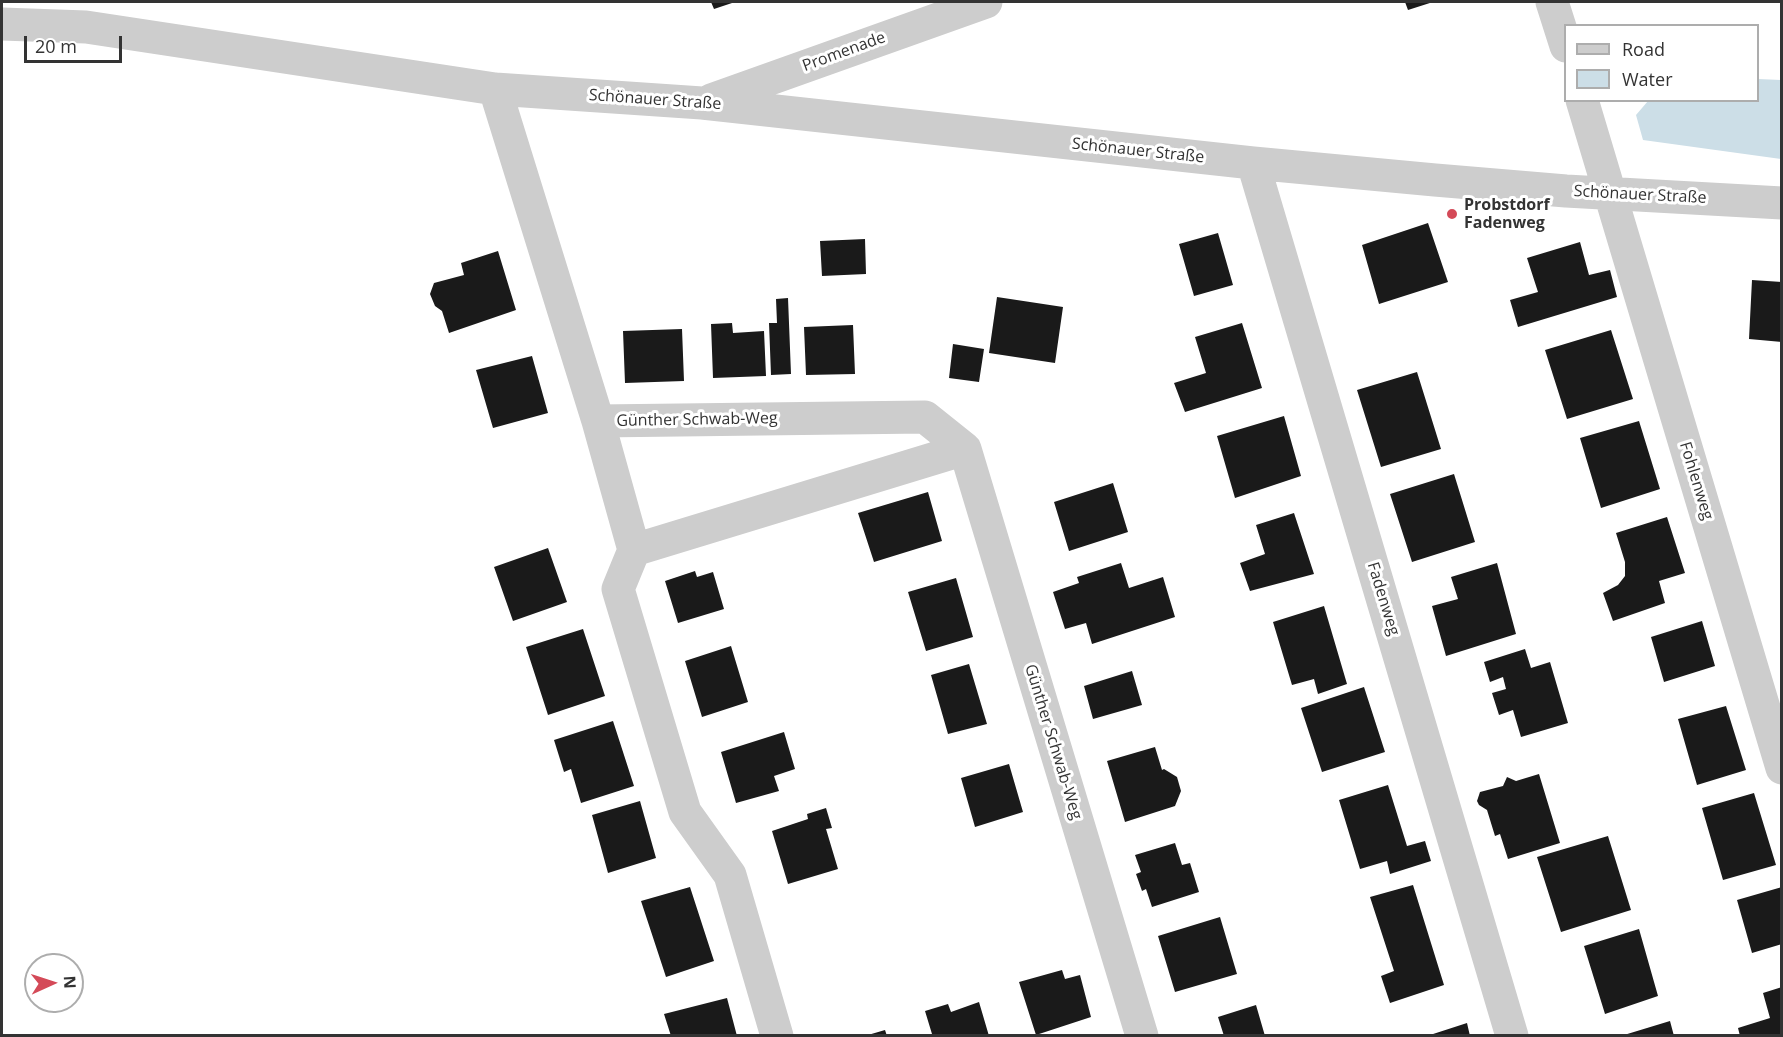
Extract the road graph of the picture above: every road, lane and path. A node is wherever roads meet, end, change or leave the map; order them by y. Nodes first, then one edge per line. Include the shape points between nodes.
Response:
1 (986, 2) edge
2 (1552, 2) edge
3 (2, 24) edge
4 (1564, 40) edge
5 (495, 88) junction
6 (1583, 102) edge
7 (702, 103) junction
8 (1253, 163) junction
9 (1610, 194) junction
10 (1782, 203) edge
11 (597, 421) junction
12 (964, 449) junction
13 (634, 550) junction
14 (1782, 768) edge
15 (777, 1035) edge
16 (1142, 1035) edge
17 (1512, 1035) edge

1 - 7 street, Promenade
2 - 4 street
3 - 5 street, Schönauer Straße via 86,27
5 - 7 street, Schönauer Straße
5 - 11 street, Günther Schwab-Weg
6 - 9 street, Fohlenweg
7 - 8 street, Schönauer Straße
8 - 9 street, Schönauer Straße
8 - 17 street, Fadenweg
9 - 10 street, Schönauer Straße
9 - 14 street, Fohlenweg
11 - 12 street, Günther Schwab-Weg via 925,417
11 - 13 street, Günther Schwab-Weg
12 - 13 street
12 - 16 street, Günther Schwab-Weg
13 - 15 street via 618,589 685,812 730,875

